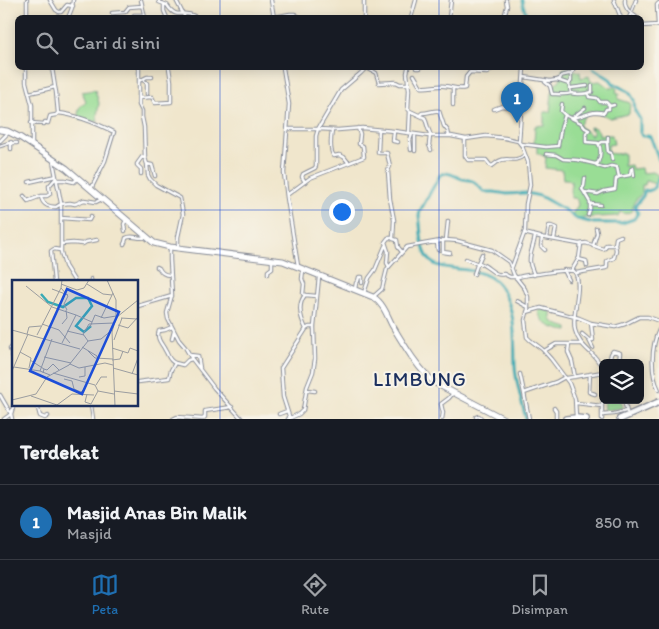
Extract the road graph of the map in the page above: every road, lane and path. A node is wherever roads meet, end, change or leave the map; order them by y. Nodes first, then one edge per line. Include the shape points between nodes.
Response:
1 (26, 0) edge
2 (50, 0) edge
3 (73, 0) edge
4 (141, 0) edge
5 (159, 0) edge
6 (176, 0) edge
7 (272, 0) edge
8 (364, 0) edge
9 (416, 0) edge
10 (451, 0) edge
11 (506, 0) edge
12 (614, 0) edge
13 (625, 0) edge
14 (636, 0) edge
15 (659, 3) edge
16 (164, 4) junction
17 (72, 6) junction
18 (142, 6) junction
19 (112, 13) dead end
20 (631, 13) junction
21 (27, 15) edge
22 (69, 15) edge
23 (144, 15) edge
24 (166, 15) edge
25 (182, 15) edge
26 (184, 15) edge
27 (274, 15) edge
28 (364, 15) edge
29 (412, 15) edge
30 (449, 15) edge
31 (505, 15) edge
32 (620, 15) edge
33 (633, 15) edge
34 (658, 25) edge
35 (644, 26) edge
36 (26, 70) edge
37 (52, 70) edge
38 (139, 70) edge
39 (169, 70) edge
40 (283, 70) edge
41 (364, 70) edge
42 (370, 70) edge
43 (408, 70) edge
44 (490, 70) edge
45 (524, 70) edge
46 (574, 70) edge
47 (570, 74) junction
48 (414, 75) dead end
49 (152, 77) dead end
50 (524, 77) junction
51 (144, 80) junction
52 (545, 80) junction
53 (557, 80) junction
54 (139, 81) junction
55 (409, 84) junction
56 (569, 84) junction
57 (54, 86) junction
58 (587, 86) dead end
59 (592, 86) dead end
60 (571, 88) junction
61 (452, 89) junction
62 (28, 93) junction
63 (571, 93) junction
64 (588, 93) junction
65 (147, 94) dead end
66 (139, 98) junction
67 (508, 98) dead end
68 (522, 101) junction
69 (562, 104) dead end
70 (453, 105) dead end
71 (614, 105) dead end
72 (610, 106) junction
73 (521, 108) junction
74 (585, 108) dead end
75 (494, 109) dead end
76 (410, 111) junction
77 (58, 113) junction
78 (420, 115) junction
79 (566, 116) junction
80 (572, 118) junction
81 (31, 123) junction
82 (358, 128) junction
83 (287, 129) junction
84 (318, 129) junction
85 (0, 130) edge
86 (332, 130) junction
87 (379, 130) junction
88 (394, 131) junction
89 (9, 132) junction
90 (412, 134) junction
91 (431, 136) junction
92 (449, 136) junction
93 (608, 137) dead end
94 (465, 139) junction
95 (0, 141) edge
96 (11, 142) junction
97 (398, 142) dead end
98 (17, 143) dead end
99 (520, 143) junction
100 (607, 143) junction
101 (599, 144) junction
102 (32, 145) junction
103 (0, 146) edge
104 (11, 149) dead end
105 (411, 150) dead end
106 (431, 150) dead end
107 (415, 152) dead end
108 (608, 152) junction
109 (600, 153) junction
110 (546, 154) dead end
111 (525, 155) junction
112 (145, 158) junction
113 (52, 159) junction
114 (612, 160) dead end
115 (348, 162) junction
116 (147, 164) junction
117 (595, 164) junction
118 (141, 174) dead end
119 (155, 176) dead end
120 (634, 176) dead end
121 (619, 177) junction
122 (56, 178) junction
123 (78, 178) junction
124 (585, 178) dead end
125 (29, 182) dead end
126 (304, 182) junction
127 (91, 189) junction
128 (584, 192) junction
129 (24, 196) dead end
130 (41, 196) junction
131 (286, 196) junction
132 (102, 199) junction
133 (61, 204) junction
134 (590, 204) junction
135 (601, 205) dead end
136 (588, 215) dead end
137 (91, 216) dead end
138 (61, 218) junction
139 (126, 220) junction
140 (448, 221) dead end
141 (596, 228) dead end
142 (125, 231) dead end
143 (524, 233) junction
144 (146, 236) junction
145 (535, 236) junction
146 (621, 236) dead end
147 (393, 238) junction
148 (542, 238) junction
149 (547, 238) junction
150 (554, 239) junction
151 (98, 240) dead end
152 (445, 240) junction
153 (437, 242) junction
154 (62, 244) junction
155 (124, 244) dead end
156 (581, 244) junction
157 (615, 245) junction
158 (385, 246) junction
159 (593, 246) junction
160 (170, 247) junction
161 (178, 248) junction
162 (60, 250) junction
163 (438, 250) dead end
164 (545, 250) dead end
165 (402, 252) junction
166 (450, 253) dead end
167 (482, 254) dead end
168 (466, 259) dead end
169 (578, 259) junction
170 (272, 260) junction
171 (478, 264) junction
172 (587, 266) dead end
173 (157, 267) dead end
174 (301, 267) junction
175 (389, 267) junction
176 (512, 267) junction
177 (564, 270) junction
178 (572, 270) junction
179 (474, 273) dead end
180 (576, 273) junction
181 (268, 274) dead end
182 (170, 275) junction
183 (319, 275) junction
184 (534, 275) junction
185 (516, 277) junction
186 (54, 280) edge
187 (75, 280) edge
188 (569, 280) dead end
189 (361, 289) junction
190 (305, 295) junction
191 (172, 296) junction
192 (317, 296) junction
193 (373, 296) junction
194 (517, 301) dead end
195 (139, 306) edge
196 (528, 307) junction
197 (527, 312) junction
198 (574, 317) junction
199 (659, 321) edge
200 (591, 323) junction
201 (172, 327) junction
202 (314, 327) junction
203 (306, 329) junction
204 (659, 330) edge
205 (172, 333) junction
206 (582, 334) dead end
207 (172, 339) dead end
208 (589, 340) junction
209 (569, 344) junction
210 (581, 344) junction
211 (593, 348) dead end
212 (544, 351) junction
213 (191, 357) junction
214 (610, 359) edge
215 (619, 359) edge
216 (599, 362) edge
217 (175, 363) junction
218 (200, 369) junction
219 (599, 373) edge
220 (520, 374) dead end
221 (590, 374) junction
222 (566, 377) junction
223 (575, 377) junction
224 (139, 382) edge
225 (307, 390) junction
226 (659, 390) edge
227 (315, 391) dead end
228 (454, 392) junction
229 (524, 393) junction
230 (594, 394) dead end
231 (0, 395) edge
232 (659, 402) edge
233 (576, 403) junction
234 (625, 404) edge
235 (13, 406) edge
236 (91, 406) edge
237 (602, 406) joint
238 (232, 407) junction
239 (554, 408) dead end
240 (287, 411) junction
241 (627, 413) junction
242 (11, 414) junction
243 (278, 414) dead end
244 (602, 415) junction
245 (48, 416) dead end
246 (40, 417) edge
247 (476, 417) dead end
248 (576, 418) edge
249 (4, 419) edge
250 (12, 419) edge
251 (93, 419) edge
252 (173, 419) edge
253 (242, 419) edge
254 (289, 419) edge
255 (442, 419) edge
256 (482, 419) edge
257 (504, 419) edge
258 (529, 419) edge
259 (556, 419) edge
260 (566, 419) edge
261 (586, 419) edge
262 (602, 419) edge
263 (620, 419) edge

1 - 21 street
2 - 17 street via 59,12 67,5
3 - 17 street
4 - 18 street
5 - 16 street
6 - 26 street
7 - 27 street
8 - 28 street
9 - 29 street
10 - 30 street
11 - 31 street
12 - 32 street
13 - 20 street
14 - 20 street
15 - 34 street
16 - 24 street
16 - 25 street
17 - 22 street
18 - 19 street
18 - 23 street
20 - 33 street
34 - 35 street
36 - 62 street
37 - 57 street
38 - 54 street
39 - 66 street via 171,102 155,103 152,97
40 - 83 street via 289,103
41 - 84 street via 341,90
42 - 55 street via 376,73 379,83
43 - 55 street
44 - 61 street via 487,73 470,72 465,88
45 - 50 street
46 - 47 street
47 - 53 street
47 - 56 street
48 - 61 street via 421,87
49 - 51 street
50 - 52 street
50 - 68 street
51 - 54 street
51 - 65 street
52 - 53 street
52 - 63 street via 552,94
53 - 56 street
54 - 66 street
55 - 76 street
56 - 60 street
57 - 62 street
57 - 77 street
58 - 60 street
59 - 64 street via 592,92
60 - 63 street
61 - 70 street
62 - 81 street via 32,105
63 - 64 street
64 - 72 street via 589,97
66 - 112 street
67 - 68 street
68 - 73 street
69 - 79 street
71 - 72 street
72 - 80 street via 604,112 594,111
73 - 75 street via 500,106
73 - 99 street
74 - 80 street
76 - 78 street
76 - 90 street
77 - 81 street via 50,116 48,123
77 - 127 street via 78,116 114,132 105,161
78 - 91 street via 426,119
78 - 92 street via 439,112
79 - 80 street
79 - 99 street via 557,146
80 - 101 street via 590,130 586,133 586,142
81 - 102 street
82 - 86 street
82 - 87 street
82 - 115 street via 364,156
83 - 84 street
83 - 131 street
84 - 86 street
84 - 126 street via 316,167 303,174
85 - 89 main road
86 - 115 street via 332,155 344,157
87 - 88 street
87 - 147 street via 378,152 387,153 390,166
88 - 90 street
88 - 97 street via 393,141
89 - 95 street
89 - 102 main road
90 - 91 street
90 - 105 street
90 - 107 street
91 - 92 street
91 - 106 street
92 - 94 street
93 - 100 street
94 - 99 street via 486,136
94 - 111 street via 468,160 486,160 492,166 499,161 517,160
96 - 98 street
96 - 103 street
96 - 104 street
99 - 111 street
100 - 101 street
100 - 108 street
101 - 109 street
102 - 113 main road
108 - 109 street
108 - 114 street
109 - 117 street via 599,162
110 - 117 street
111 - 143 street via 530,182
112 - 116 street
112 - 118 street via 142,157 137,164 141,167
113 - 122 street
113 - 123 main road
115 - 126 street
116 - 119 street via 152,165
116 - 161 street via 150,179 180,198 183,214
117 - 121 street via 605,168 617,167
120 - 121 street via 632,168 631,175
121 - 128 street via 614,189 598,194
122 - 123 street via 74,182
122 - 125 street
122 - 130 street via 49,186 50,194
122 - 133 street
123 - 127 main road
124 - 128 street
126 - 131 street
127 - 132 main road
128 - 134 street
129 - 130 street via 29,202
130 - 133 street via 44,204 55,207
131 - 174 street
132 - 133 street
132 - 139 main road
133 - 138 street
134 - 135 street
134 - 136 street
137 - 138 street via 90,220
138 - 154 street
139 - 142 street
139 - 144 main road
140 - 152 street
141 - 159 street
143 - 145 street
143 - 176 street
144 - 155 street via 129,236
144 - 160 main road via 154,243
145 - 148 street
145 - 184 street via 530,261
146 - 157 street via 616,238
147 - 158 street via 385,241
147 - 165 street
148 - 149 street
148 - 164 street via 541,246
149 - 150 street
149 - 150 street via 550,226 556,228
150 - 156 street
151 - 154 street
152 - 153 street
152 - 166 street via 443,252
152 - 176 street via 492,250
153 - 163 street
153 - 165 street via 407,247
154 - 162 street
156 - 159 street
156 - 169 street
157 - 159 street via 606,244 604,249
157 - 180 street via 614,257 606,268
158 - 175 street
158 - 189 street via 375,270
160 - 161 main road
160 - 182 street
161 - 170 main road
162 - 186 street via 51,250
162 - 187 street via 65,266
165 - 175 street
167 - 171 street
168 - 171 street
169 - 172 street via 586,261
169 - 178 street
170 - 174 main road
170 - 181 street
171 - 179 street
171 - 185 street via 495,274
173 - 182 street
174 - 183 main road
174 - 190 street
175 - 193 street via 382,289
176 - 185 street
177 - 178 street
177 - 184 street
177 - 188 street
178 - 180 street
180 - 198 street via 578,285
182 - 191 street
183 - 189 main road
183 - 192 street
184 - 185 street
185 - 196 street via 526,294
189 - 193 main road
190 - 192 street
190 - 203 street via 300,310
191 - 195 street
191 - 201 street via 167,313
192 - 202 street
193 - 228 main road via 423,372
194 - 196 street
196 - 197 street
197 - 198 street via 541,308
197 - 212 street via 527,337
198 - 200 street
198 - 210 street
199 - 200 street via 641,316 618,326
200 - 208 street via 594,339
201 - 205 street
201 - 217 street via 158,331 158,337 169,359
202 - 203 street
202 - 225 street via 315,361
203 - 240 street via 282,367
204 - 226 street via 653,364
205 - 207 street
205 - 213 street
206 - 208 street
208 - 211 street
209 - 210 street
209 - 212 street via 556,344
209 - 223 street
210 - 216 street
212 - 222 street
213 - 217 street via 184,365
213 - 218 street
213 - 218 street via 198,356
214 - 215 street via 613,351 620,353
217 - 224 street via 169,378
218 - 238 street
219 - 221 street
220 - 229 street
221 - 223 street
221 - 230 street via 589,390
222 - 223 street
222 - 229 street
222 - 233 street
225 - 227 street
225 - 254 street via 302,412
228 - 255 street via 441,404
228 - 257 main road
229 - 258 street
231 - 242 street
232 - 241 highway
233 - 237 street
233 - 248 street
234 - 241 street
235 - 242 street
236 - 251 street
237 - 244 street
238 - 252 street via 205,411 203,419
238 - 253 street
239 - 259 street
240 - 243 street
240 - 254 street
241 - 244 street
241 - 263 highway
242 - 249 street
242 - 250 street
244 - 262 street
245 - 246 street
247 - 256 street
248 - 260 highway
248 - 261 highway

